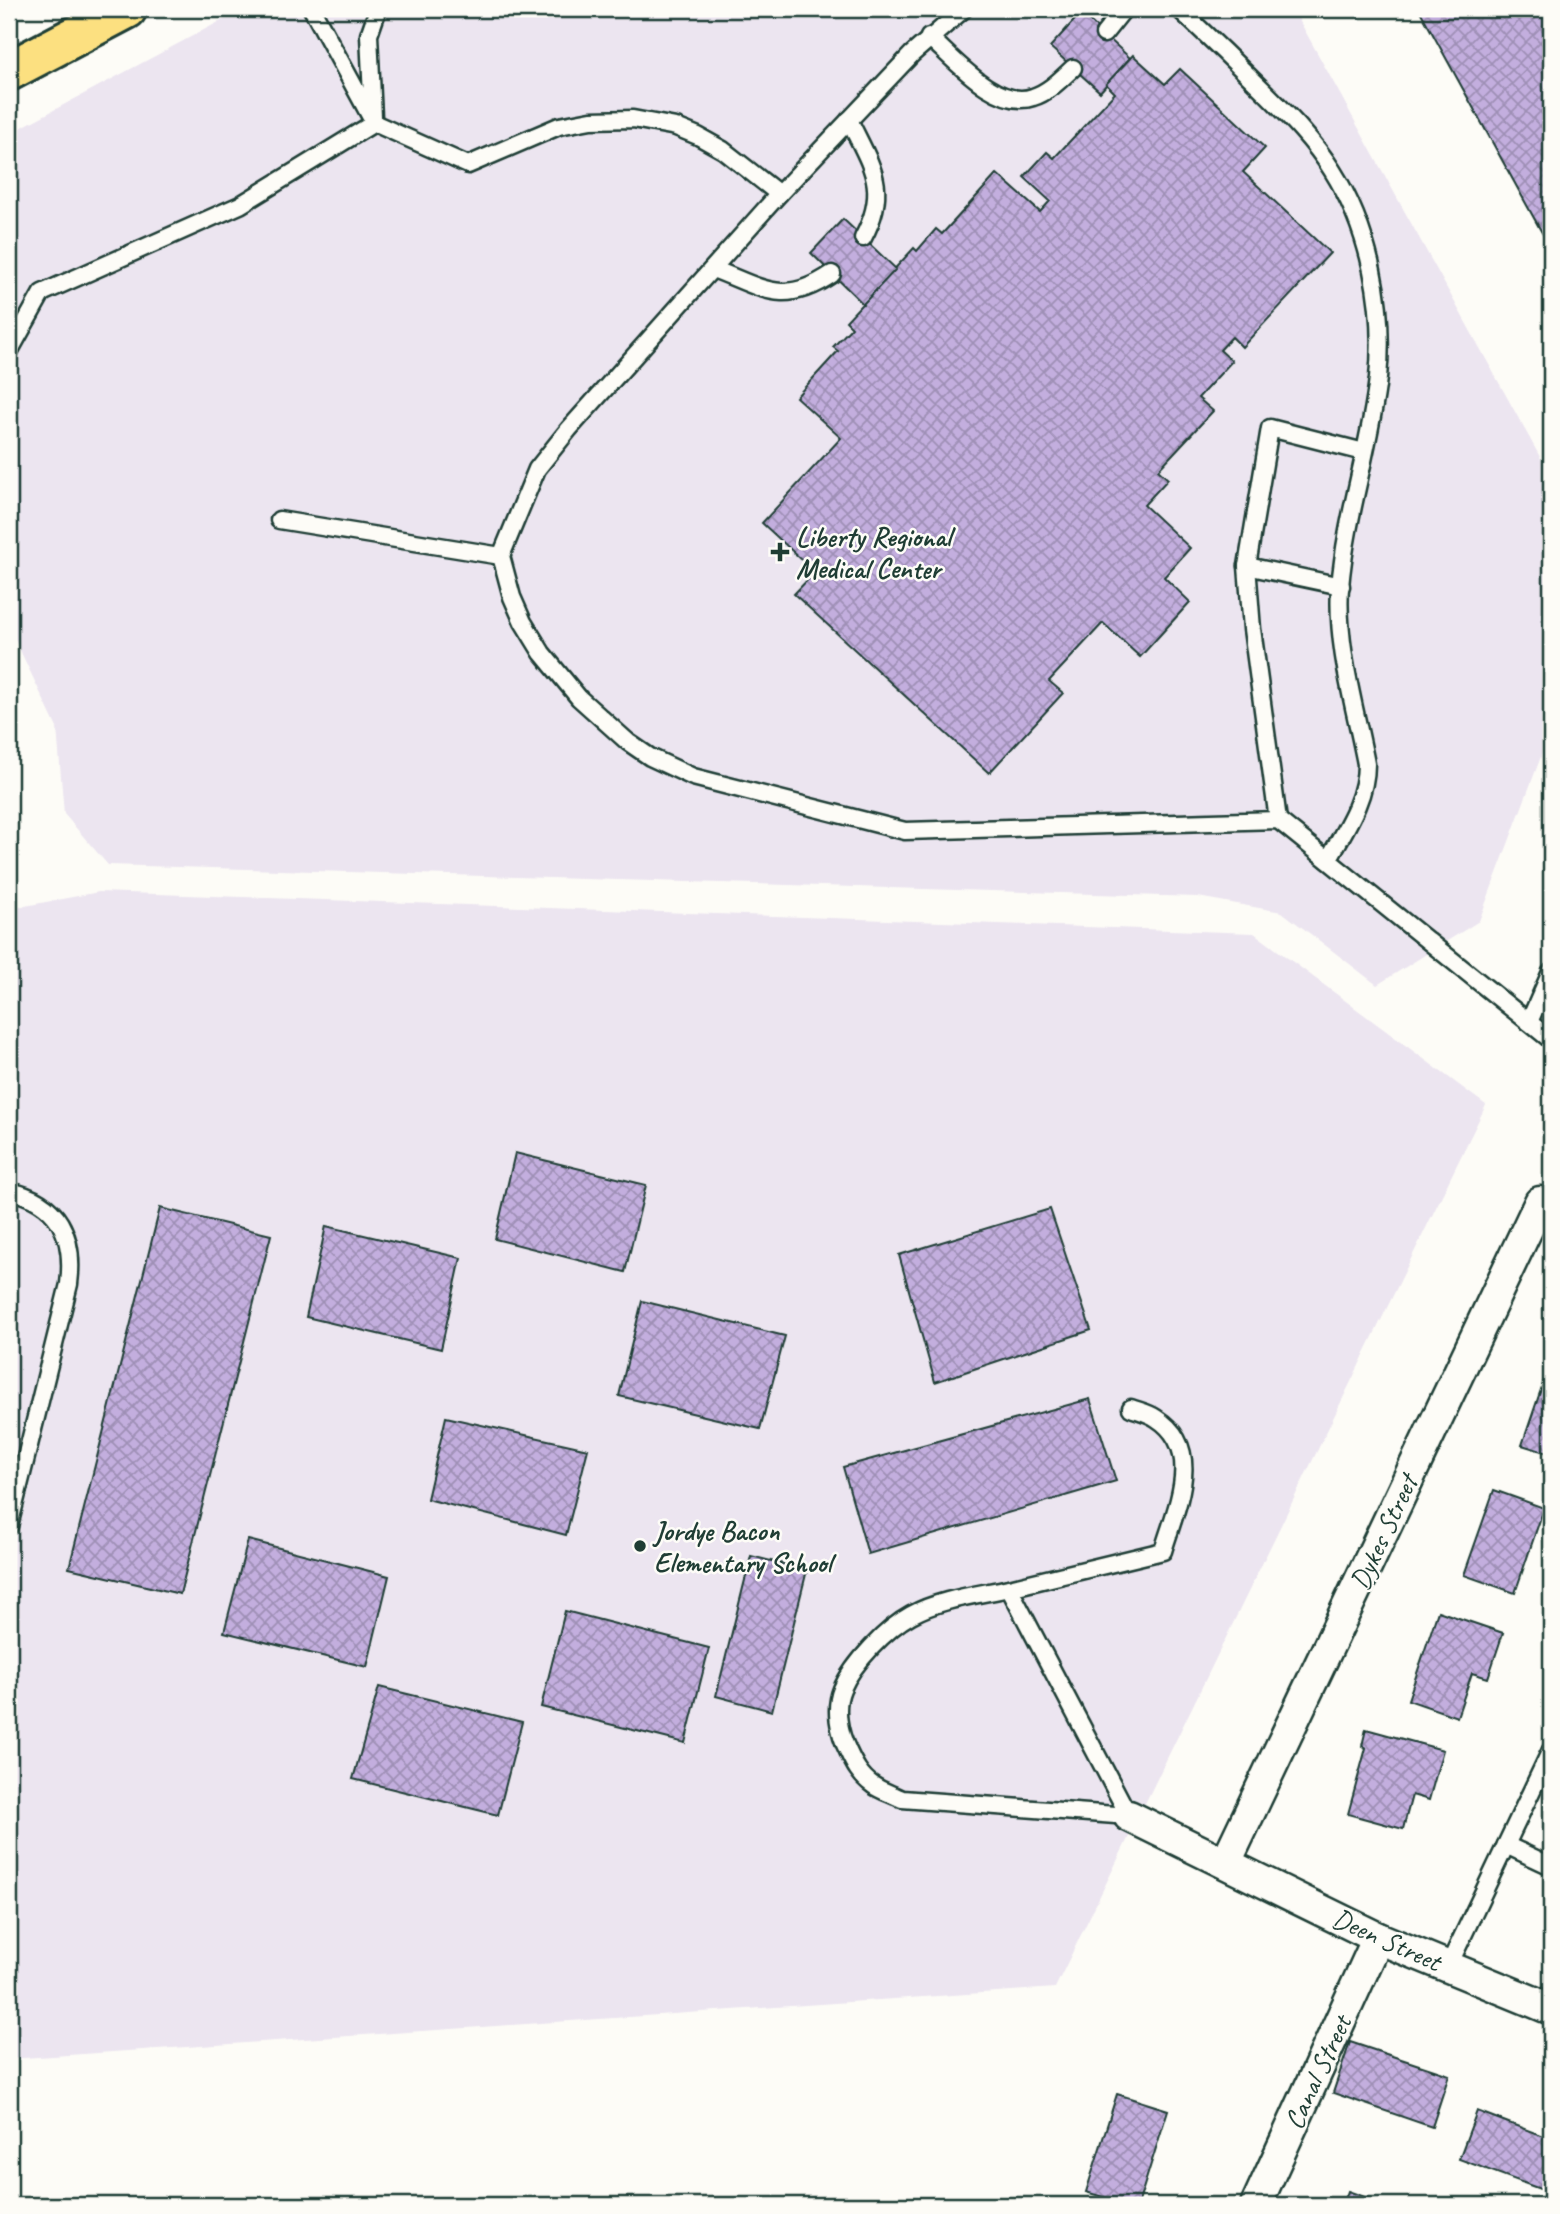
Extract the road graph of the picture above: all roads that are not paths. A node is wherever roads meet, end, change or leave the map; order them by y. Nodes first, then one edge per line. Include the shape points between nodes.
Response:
1 (127, 9) edge
2 (312, 9) edge
3 (378, 9) edge
4 (964, 9) edge
5 (1124, 9) edge
6 (1179, 9) edge
7 (1104, 34) dead end
8 (929, 37) junction
9 (1073, 68) dead end
10 (9, 71) edge
11 (849, 120) junction
12 (374, 123) junction
13 (779, 194) junction
14 (863, 238) dead end
15 (713, 269) junction
16 (832, 274) dead end
17 (9, 352) edge
18 (1364, 453) junction
19 (279, 520) dead end
20 (501, 556) junction
21 (1247, 566) junction
22 (1340, 586) junction
23 (1278, 820) junction
24 (1328, 860) junction
25 (1551, 972) edge
26 (1529, 1022) junction
27 (1551, 1040) edge
28 (9, 1191) edge
29 (1539, 1202) dead end
30 (1130, 1408) dead end
31 (9, 1526) edge
32 (1009, 1588) junction
33 (1551, 1750) edge
34 (1129, 1816) junction
35 (1506, 1845) junction
36 (1226, 1862) junction
37 (1551, 1866) edge
38 (1378, 1938) junction
39 (1448, 1967) junction
40 (1551, 2009) edge
41 (1256, 2205) edge

1 - 10 main road
2 - 12 lane
3 - 12 lane via 369,34
4 - 8 lane
5 - 7 lane
6 - 18 lane via 1302,129 1332,169 1356,215 1371,268 1379,322 1378,378
8 - 9 lane via 1004,97 1034,97
8 - 11 lane
11 - 13 lane
11 - 14 lane via 878,191
12 - 13 lane via 467,164 559,126 633,119 698,136
12 - 17 lane via 240,205 42,293
13 - 15 lane
15 - 16 lane via 769,291 789,293 806,290
15 - 20 lane via 537,469
18 - 21 lane via 1270,428
18 - 22 lane
19 - 20 lane
20 - 23 lane via 523,622 579,698 650,757 693,777 905,831
21 - 22 lane
21 - 23 lane
22 - 24 lane via 1342,645 1366,779
23 - 24 lane
24 - 26 lane
25 - 26 lane
26 - 27 lane
28 - 31 lane via 26,1194 51,1209 67,1238 72,1260
29 - 36 street, Dykes Street
30 - 32 lane via 1154,1416 1170,1429 1183,1459 1185,1477 1163,1551
32 - 34 lane
32 - 34 lane via 947,1601 911,1615 859,1662 841,1690 838,1716 842,1739 857,1771 872,1785 902,1798
33 - 35 lane
34 - 36 street, Deen Street
35 - 37 lane
35 - 39 lane
36 - 38 street, Deen Street
38 - 39 street, Deen Street
38 - 41 street, Canal Street
39 - 40 street, Deen Street

